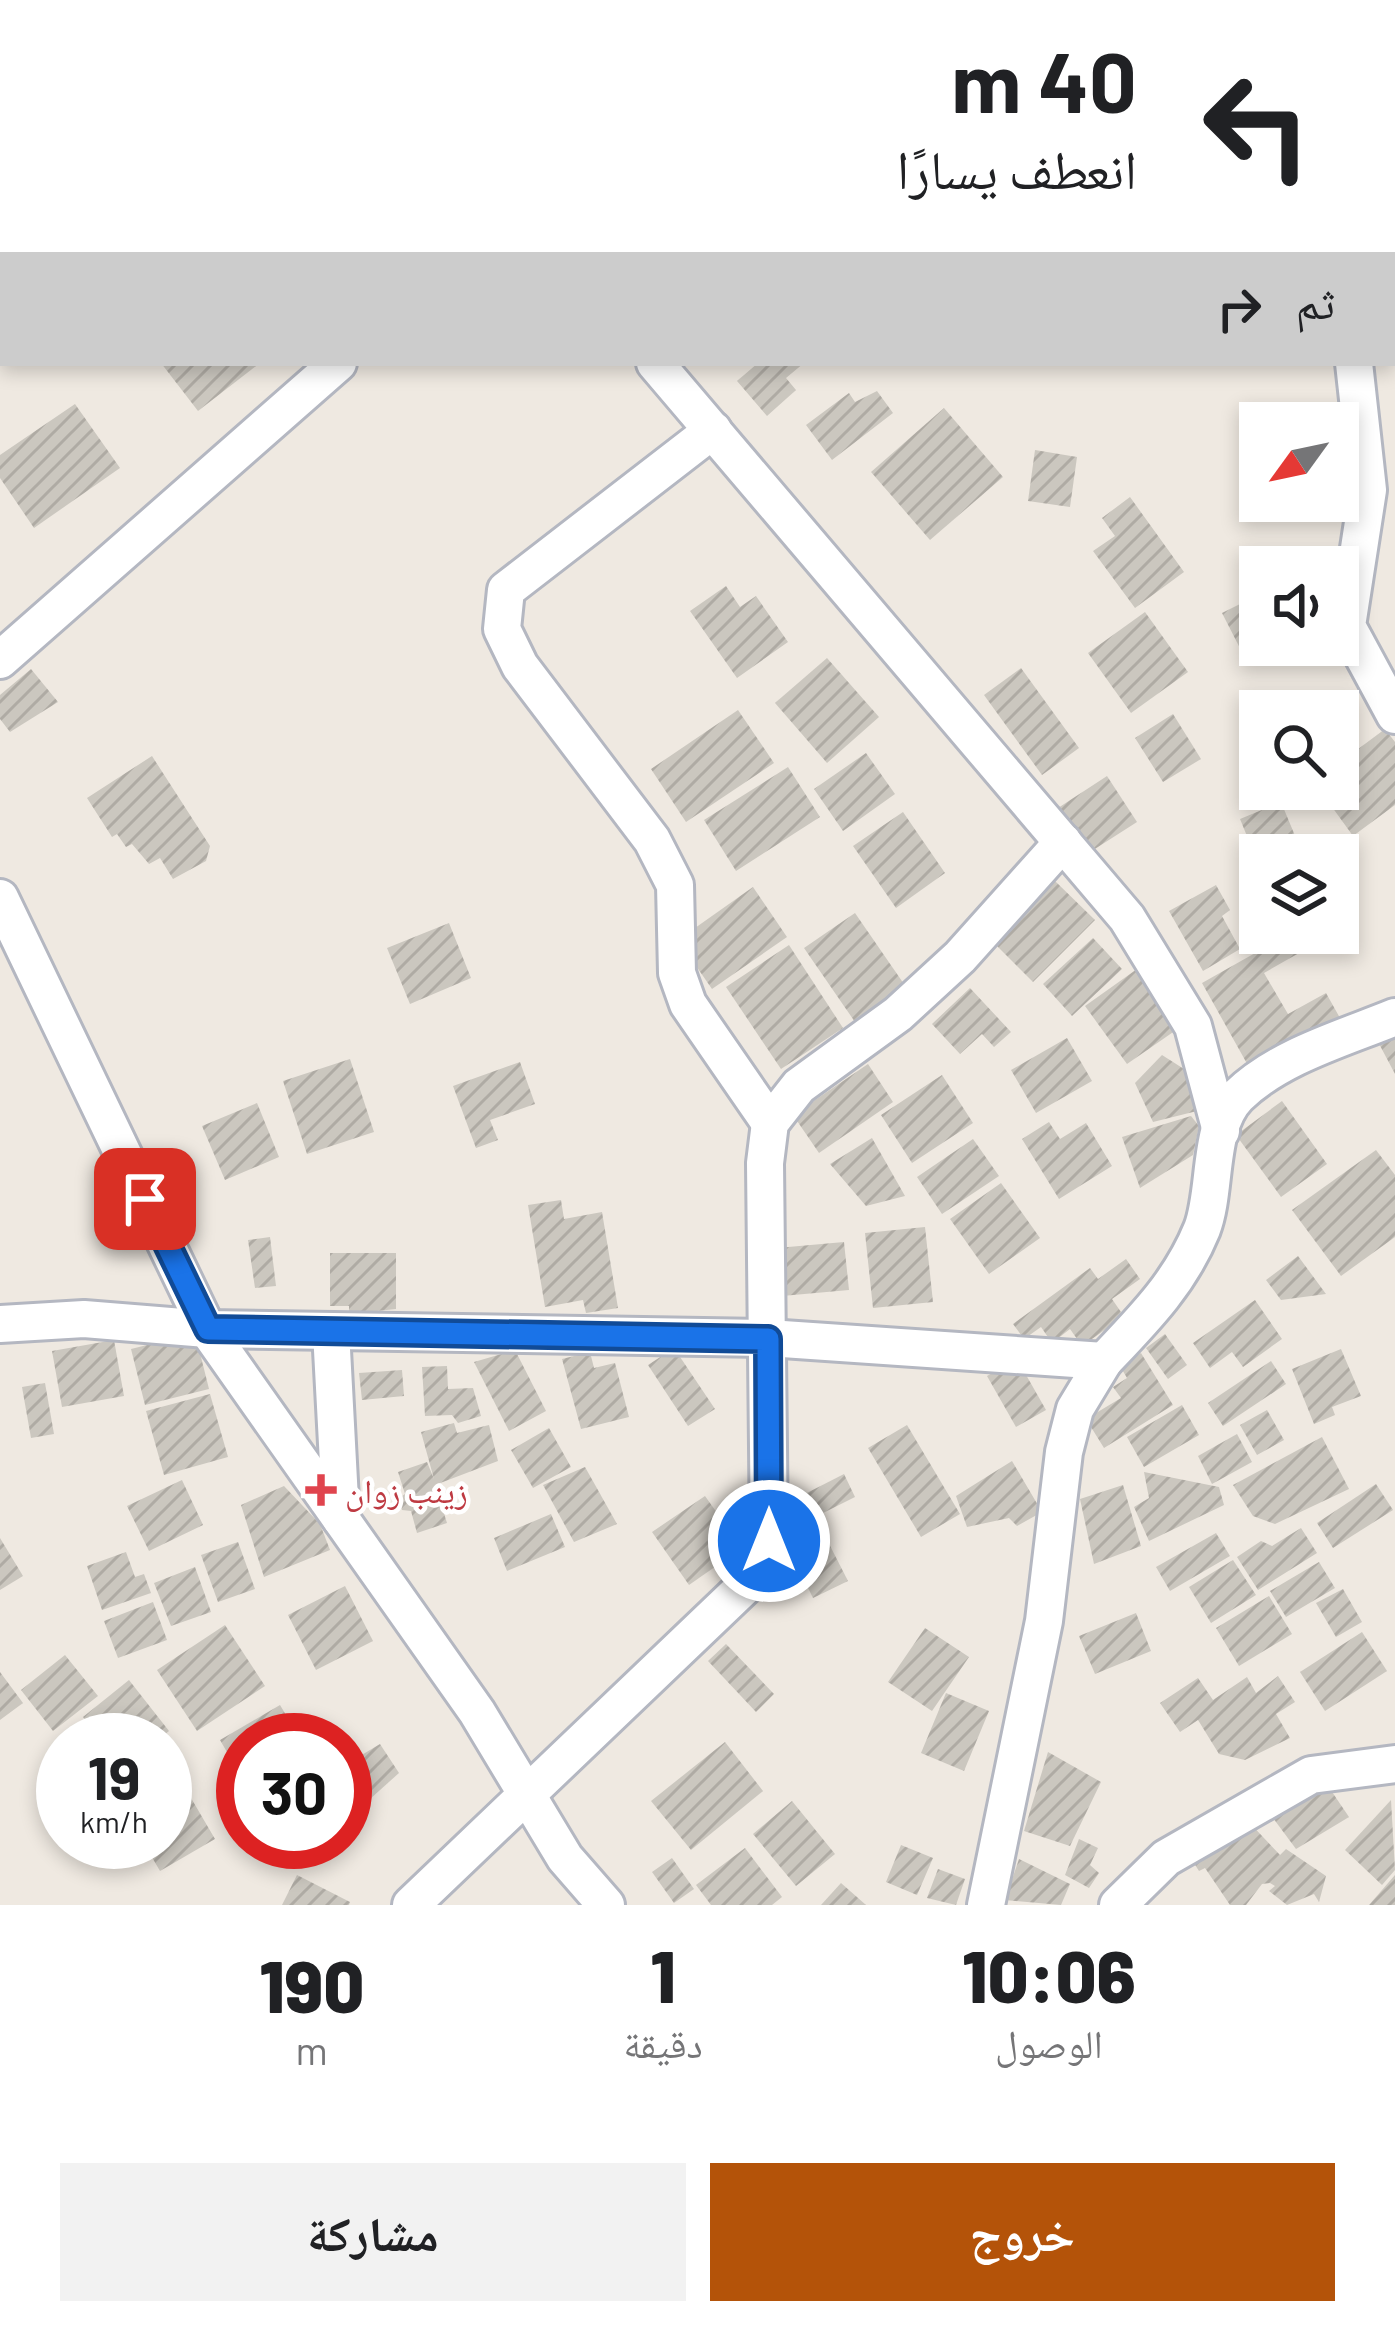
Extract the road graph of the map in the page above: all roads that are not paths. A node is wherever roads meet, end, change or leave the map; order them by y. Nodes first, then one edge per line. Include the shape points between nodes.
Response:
1 (335, 366) edge
2 (658, 366) edge
3 (1354, 366) edge
4 (712, 430) junction
5 (0, 660) edge
6 (1395, 715) edge
7 (1063, 842) junction
8 (0, 898) edge
9 (1395, 1017) edge
10 (770, 1124) junction
11 (1221, 1131) junction
12 (0, 1324) edge
13 (208, 1329) junction
14 (331, 1331) junction
15 (768, 1339) junction
16 (1104, 1361) junction
17 (341, 1519) junction
18 (1395, 1764) edge
19 (529, 1798) junction
20 (411, 1905) edge
21 (606, 1905) edge
22 (986, 1905) edge
23 (1118, 1905) edge

1 - 5 street
2 - 4 street
3 - 6 street via 1368,490 1347,626
4 - 7 street
4 - 10 street via 506,590 502,628 520,666 652,840 675,885 677,973 688,1004
7 - 10 street via 959,957 799,1086
7 - 11 street via 1127,918 1193,1026
8 - 13 street
9 - 11 street via 1303,1055 1236,1097
10 - 15 street
11 - 16 street via 1204,1225 1171,1290
12 - 13 street via 84,1319
13 - 14 street
13 - 17 street
14 - 15 street
14 - 17 street
15 - 16 street
15 - 19 street via 769,1541 746,1585
16 - 22 street via 1075,1409 1064,1452 1044,1621
17 - 19 street
18 - 23 street via 1311,1775 1166,1858
19 - 20 street
19 - 21 street

